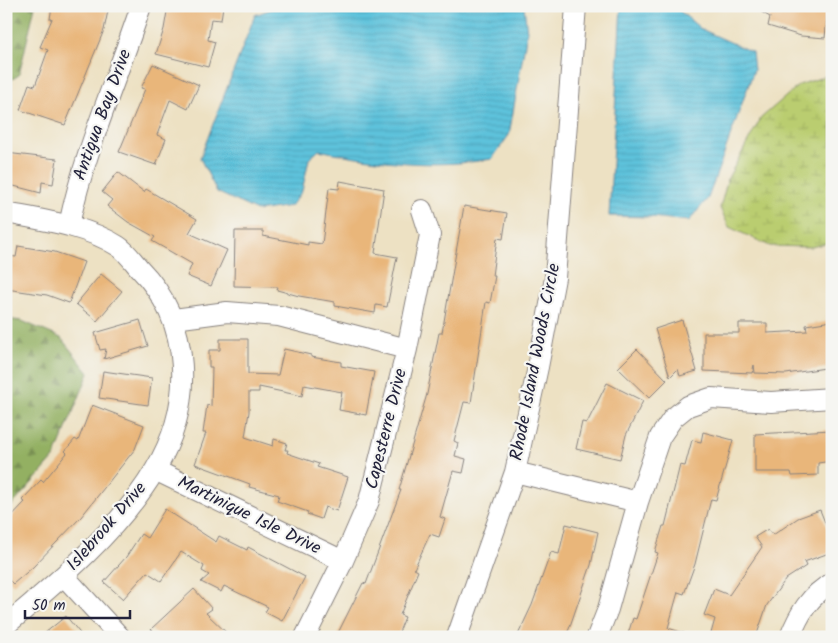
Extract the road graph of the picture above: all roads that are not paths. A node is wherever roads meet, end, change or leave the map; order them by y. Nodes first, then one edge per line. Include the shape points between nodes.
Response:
1 (140, 6) edge
2 (576, 6) edge
3 (422, 210) dead end
4 (6, 213) edge
5 (69, 225) junction
6 (174, 319) junction
7 (407, 349) junction
8 (832, 398) edge
9 (155, 470) junction
10 (515, 472) junction
11 (638, 502) junction
12 (343, 561) junction
13 (483, 564) junction
14 (64, 576) junction
15 (832, 583) edge
16 (6, 625) edge
17 (120, 637) edge
18 (305, 637) edge
19 (442, 637) edge
20 (457, 637) edge
21 (597, 637) edge
22 (790, 637) edge

1 - 5 street, Antigua Bay Drive via 89,149
2 - 10 street, Rhode Island Woods Circle via 555,278
3 - 7 street, Capesterre Drive via 430,235
4 - 5 street, Islebrook Drive
5 - 6 street, Islebrook Drive via 118,246 155,284
6 - 7 street via 227,312 279,316
6 - 9 street, Islebrook Drive via 181,353 182,392 173,433
7 - 12 street, Capesterre Drive via 369,500
8 - 11 street via 771,402 712,398 688,406 673,418 660,436
9 - 12 street, Martinique Isle Drive
9 - 14 street, Islebrook Drive via 122,514
10 - 11 street
10 - 13 street, Rhode Island Woods Circle
11 - 21 street
12 - 18 street, Capesterre Drive
13 - 19 street, Rhode Island Woods Circle
13 - 20 street, Rhode Island Woods Circle
14 - 16 street, Islebrook Drive
14 - 17 street
15 - 22 street via 821,589 800,613

